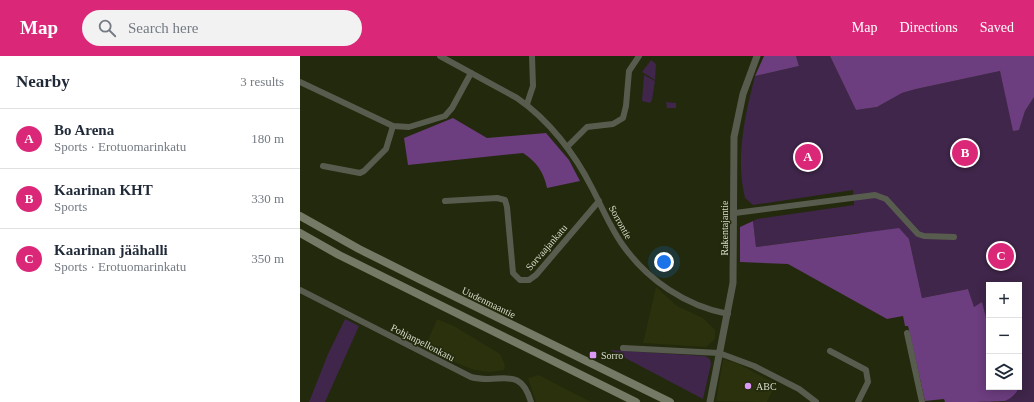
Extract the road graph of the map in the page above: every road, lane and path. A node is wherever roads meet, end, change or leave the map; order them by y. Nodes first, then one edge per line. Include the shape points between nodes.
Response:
1 (440, 56) edge
2 (532, 56) edge
3 (639, 56) edge
4 (757, 56) edge
5 (471, 73) junction
6 (300, 82) edge
7 (526, 104) junction
8 (393, 126) junction
9 (567, 147) junction
10 (323, 166) dead end
11 (445, 201) dead end
12 (599, 201) junction
13 (735, 213) junction
14 (302, 216) edge
15 (300, 233) edge
16 (954, 237) dead end
17 (300, 290) edge
18 (728, 314) junction
19 (907, 333) dead end
20 (623, 348) dead end
21 (830, 351) dead end
22 (719, 353) junction
23 (531, 402) edge
24 (636, 402) edge
25 (670, 402) edge
26 (710, 402) edge
27 (816, 402) edge
28 (858, 402) edge
29 (922, 402) edge

1 - 5 street, Sorrontie
2 - 7 street via 533,86
3 - 9 street via 629,71 623,118 613,124 587,127
4 - 13 street, Rakentajantie via 743,94 734,137
5 - 7 street, Sorrontie
5 - 8 street via 445,116 409,127
6 - 8 street
7 - 9 street, Sorrontie
8 - 10 street via 386,149 364,171
9 - 12 street, Sorrontie
11 - 12 street, Sorvaajankatu via 498,198 505,200 513,273 516,278 526,281 536,275
12 - 18 street, Sorrontie via 621,242 645,270 681,298 698,307
13 - 16 street via 875,194 891,203 918,234
13 - 18 street, Rakentajantie via 733,277
14 - 25 main road, Uudenmaantie via 414,276
15 - 24 main road
17 - 23 street, Pohjanpellonkatu via 471,377 485,380 519,380 526,387
18 - 22 street, Rakentajantie
19 - 29 street
20 - 22 street
21 - 28 street via 866,370 868,382
22 - 26 street, Rakentajantie
22 - 27 street via 754,366 799,389

